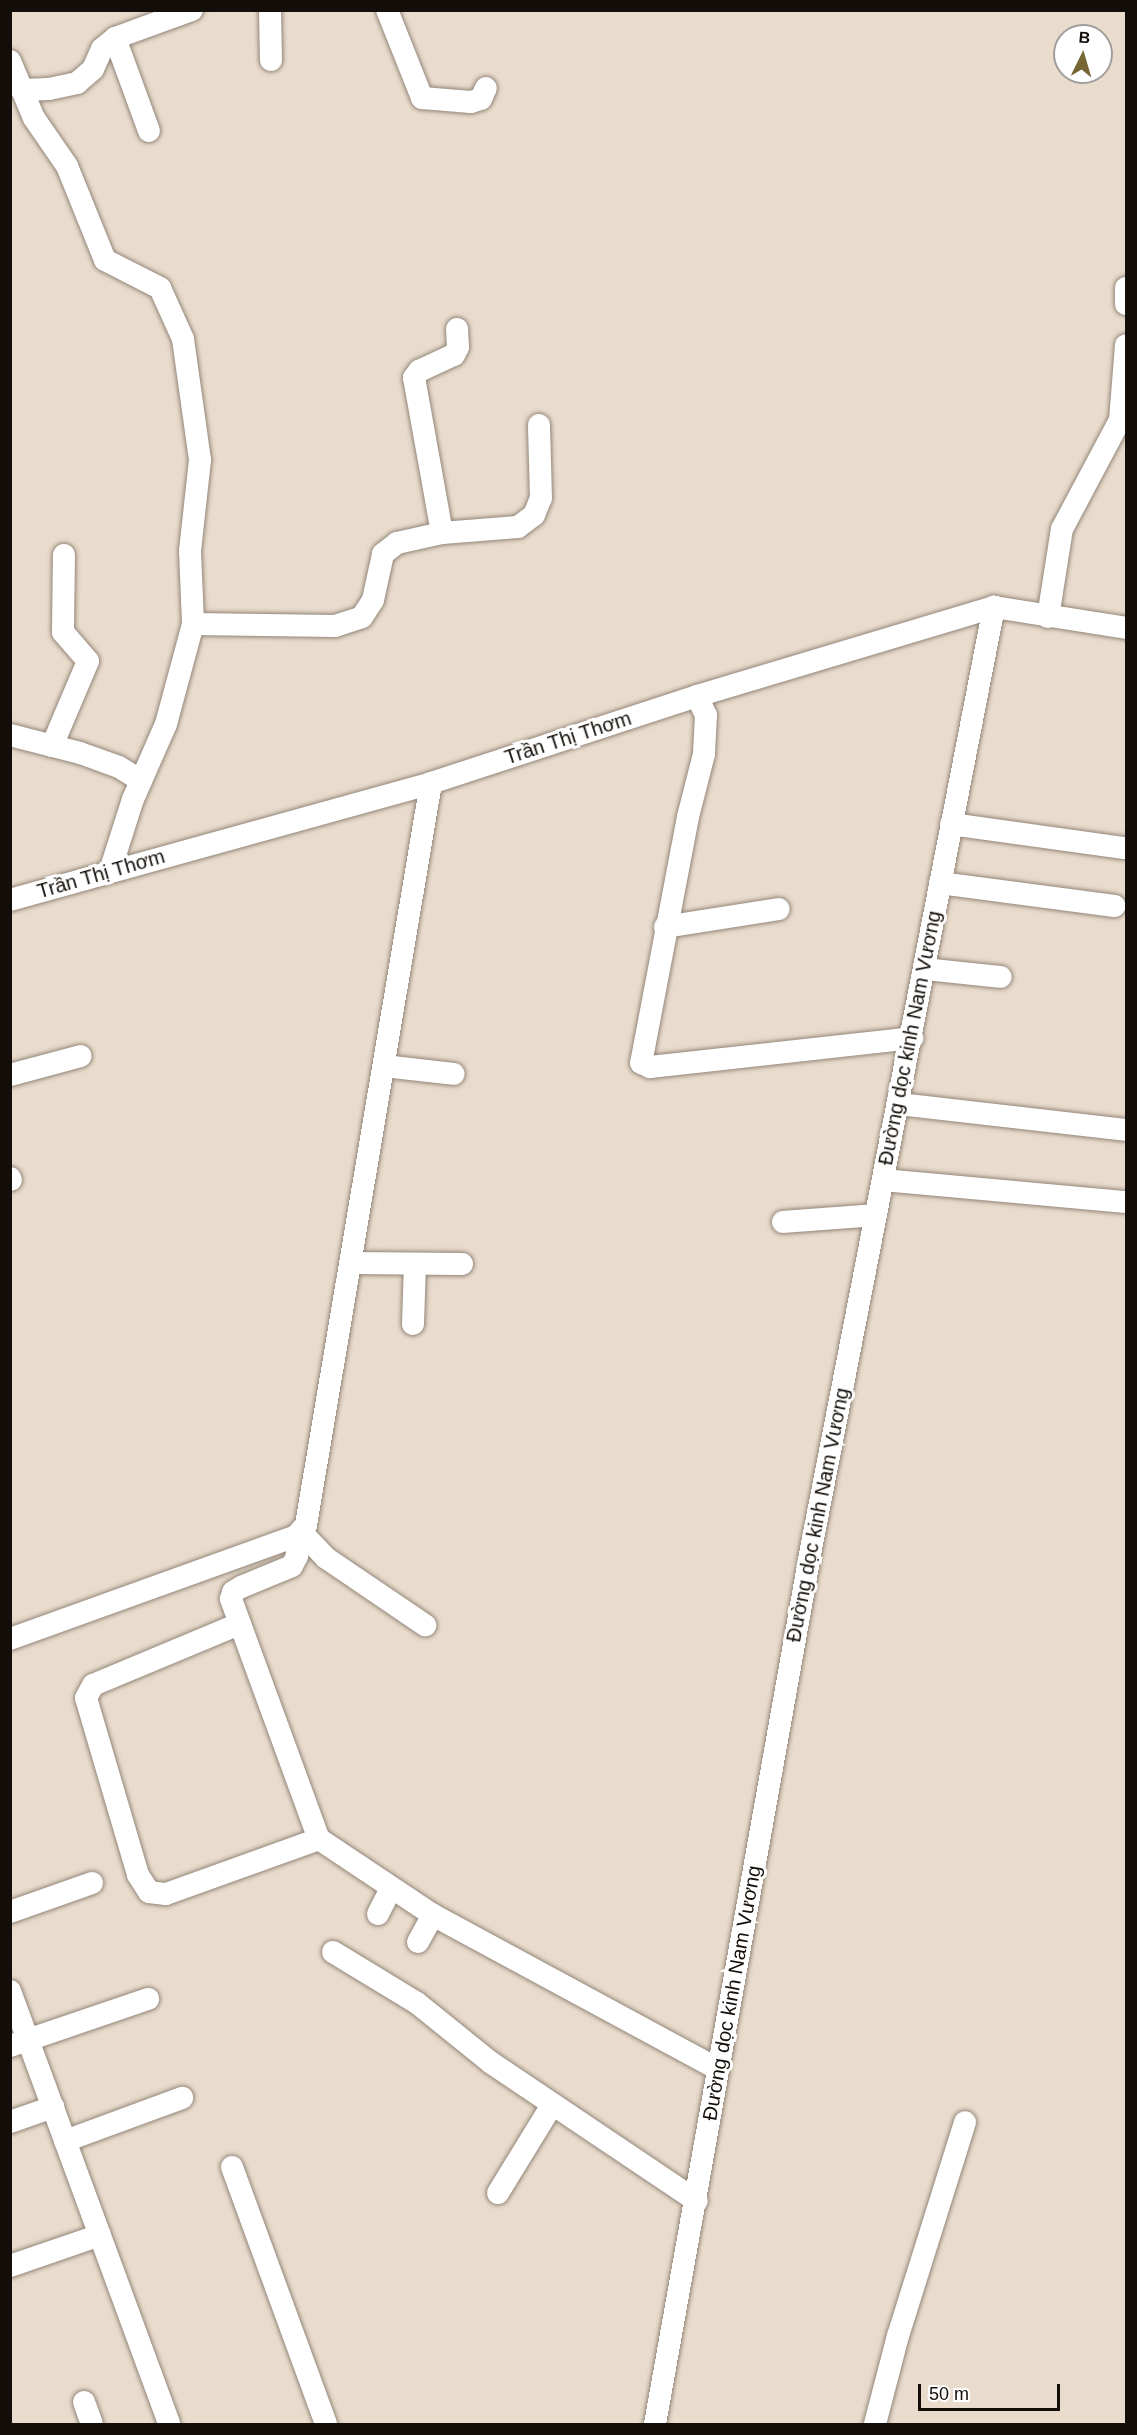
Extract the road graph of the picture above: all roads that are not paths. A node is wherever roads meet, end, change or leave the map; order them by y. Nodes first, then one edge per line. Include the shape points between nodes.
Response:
1 (192, 10) edge
2 (270, 10) edge
3 (387, 10) edge
4 (115, 38) junction
5 (272, 60) dead end
6 (10, 61) edge
7 (486, 88) dead end
8 (22, 90) junction
9 (149, 131) dead end
10 (1126, 288) edge
11 (1126, 304) edge
12 (457, 329) dead end
13 (1126, 345) edge
14 (539, 425) dead end
15 (442, 533) junction
16 (64, 555) dead end
17 (994, 608) junction
18 (1048, 617) junction
19 (193, 624) junction
20 (1126, 628) edge
21 (697, 696) junction
22 (10, 735) edge
23 (52, 746) junction
24 (141, 781) junction
25 (431, 783) junction
26 (951, 824) junction
27 (1124, 848) dead end
28 (110, 870) junction
29 (940, 883) junction
30 (10, 900) edge
31 (1114, 906) dead end
32 (779, 909) dead end
33 (665, 927) junction
34 (925, 969) junction
35 (1001, 977) dead end
36 (912, 1038) junction
37 (81, 1056) dead end
38 (384, 1066) junction
39 (454, 1074) dead end
40 (10, 1075) edge
41 (899, 1104) junction
42 (1126, 1130) edge
43 (883, 1180) junction
44 (1126, 1202) edge
45 (876, 1215) junction
46 (783, 1222) dead end
47 (351, 1263) junction
48 (415, 1264) junction
49 (462, 1264) dead end
50 (413, 1324) dead end
51 (298, 1534) junction
52 (239, 1624) junction
53 (425, 1625) dead end
54 (10, 1639) edge
55 (319, 1839) junction
56 (92, 1883) dead end
57 (390, 1890) junction
58 (10, 1911) edge
59 (378, 1914) dead end
60 (433, 1915) junction
61 (418, 1942) dead end
62 (333, 1952) dead end
63 (10, 1991) edge
64 (148, 1999) dead end
65 (19, 2043) edge
66 (718, 2069) junction
67 (182, 2098) dead end
68 (552, 2105) junction
69 (53, 2107) junction
70 (10, 2122) edge
71 (965, 2122) dead end
72 (65, 2141) junction
73 (232, 2168) dead end
74 (498, 2193) dead end
75 (697, 2201) junction
76 (100, 2235) junction
77 (10, 2266) edge
78 (84, 2402) dead end
79 (92, 2424) edge
80 (169, 2424) edge
81 (326, 2424) edge
82 (655, 2424) edge
83 (876, 2424) edge

1 - 4 street
2 - 5 street
3 - 7 street via 422,98 471,102 481,99
4 - 8 street via 102,49 93,69 77,83
4 - 9 street
6 - 8 street
8 - 19 street via 34,118 67,166 105,260 160,288 183,339 200,460 190,551
10 - 11 street
12 - 15 street via 458,347 454,355 419,371 414,378
13 - 18 street via 1120,420 1062,529
14 - 15 street via 541,498 534,515 518,527
15 - 19 street via 397,543 383,554 373,600 362,617 349,624
16 - 23 street via 63,632 88,661
17 - 18 street, Trần Thị Thơm
17 - 21 street, Trần Thị Thơm
17 - 26 street, Đường dọc kinh Nam Vương
18 - 20 street, Trần Thị Thơm
19 - 24 street via 166,724
21 - 25 street, Trần Thị Thơm
21 - 33 street via 706,715 704,754
22 - 23 street
23 - 24 street via 119,767
24 - 28 street
25 - 28 street, Trần Thị Thơm
25 - 38 street
26 - 27 street
26 - 29 street, Đường dọc kinh Nam Vương
28 - 30 street, Trần Thị Thơm
29 - 31 street
29 - 34 street, Đường dọc kinh Nam Vương
32 - 33 street
33 - 36 street via 640,1057 644,1066
34 - 35 street
34 - 36 street, Đường dọc kinh Nam Vương
36 - 41 street, Đường dọc kinh Nam Vương
37 - 40 street
38 - 39 street
38 - 47 street
41 - 42 street
41 - 43 street, Đường dọc kinh Nam Vương
43 - 44 street
43 - 45 street, Đường dọc kinh Nam Vương
45 - 46 street
45 - 66 street, Đường dọc kinh Nam Vương via 811,1549
47 - 48 street
47 - 51 street via 311,1501
48 - 49 street
48 - 50 street
51 - 52 street via 297,1556 292,1566 232,1592
51 - 53 street via 326,1558
51 - 54 street
52 - 55 street via 286,1741
52 - 55 street via 93,1685 86,1698 138,1875 149,1892 166,1894
55 - 57 street
56 - 58 street
57 - 59 street
57 - 60 street
60 - 61 street
60 - 66 street
62 - 68 street via 417,2004
63 - 65 street
64 - 65 street
65 - 69 street
66 - 75 street, Đường dọc kinh Nam Vương
67 - 72 street
68 - 74 street
68 - 75 street
69 - 70 street
69 - 72 street
71 - 83 street via 898,2336
72 - 76 street
73 - 81 street
75 - 82 street, Đường dọc kinh Nam Vương
76 - 77 street
76 - 80 street
78 - 79 street

